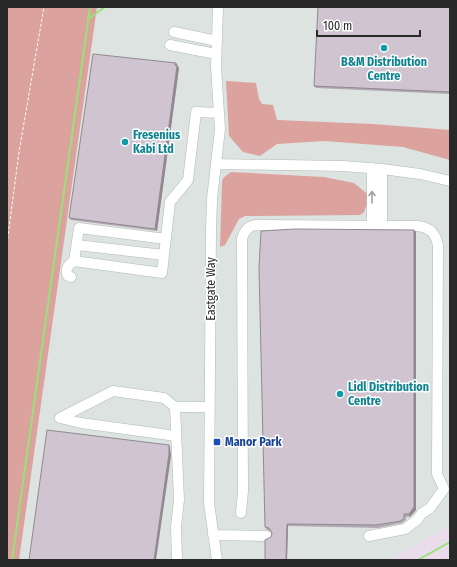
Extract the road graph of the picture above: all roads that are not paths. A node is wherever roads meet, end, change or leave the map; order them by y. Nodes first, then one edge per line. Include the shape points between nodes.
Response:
1 (218, 12) edge
2 (174, 32) dead end
3 (217, 41) junction
4 (170, 45) dead end
5 (216, 54) junction
6 (219, 114) junction
7 (216, 164) junction
8 (372, 168) junction
9 (382, 169) junction
10 (450, 181) edge
11 (377, 225) junction
12 (166, 239) junction
13 (77, 245) junction
14 (164, 255) junction
15 (74, 261) junction
16 (71, 277) dead end
17 (175, 407) junction
18 (210, 407) junction
19 (176, 436) junction
20 (241, 513) dead end
21 (213, 535) junction
22 (267, 536) dead end
23 (369, 536) dead end
24 (177, 560) edge
25 (217, 560) edge

1 - 3 street, Eastgate Way
2 - 3 street
3 - 5 street, Eastgate Way
4 - 5 street
5 - 6 street, Eastgate Way
6 - 7 street, Eastgate Way
6 - 12 street via 196,112 188,180 170,202
7 - 8 street
7 - 18 street, Eastgate Way via 211,231
8 - 9 street
11 -> 8 street
9 - 10 street
9 - 11 street
11 - 20 street via 256,225 250,226 243,235
11 - 23 street via 428,228 435,234 438,245 437,474 444,489 430,508 405,529
12 - 13 street via 79,228
12 - 14 street
13 - 14 street
13 - 15 street
14 - 15 street via 162,273
15 - 16 street via 68,265 66,274
17 - 18 street
17 - 19 street
17 - 19 street via 164,398 113,391 60,418
18 - 21 street, Eastgate Way via 209,503
19 - 24 street via 179,500 176,527
21 - 22 street
21 - 25 street, Eastgate Way

